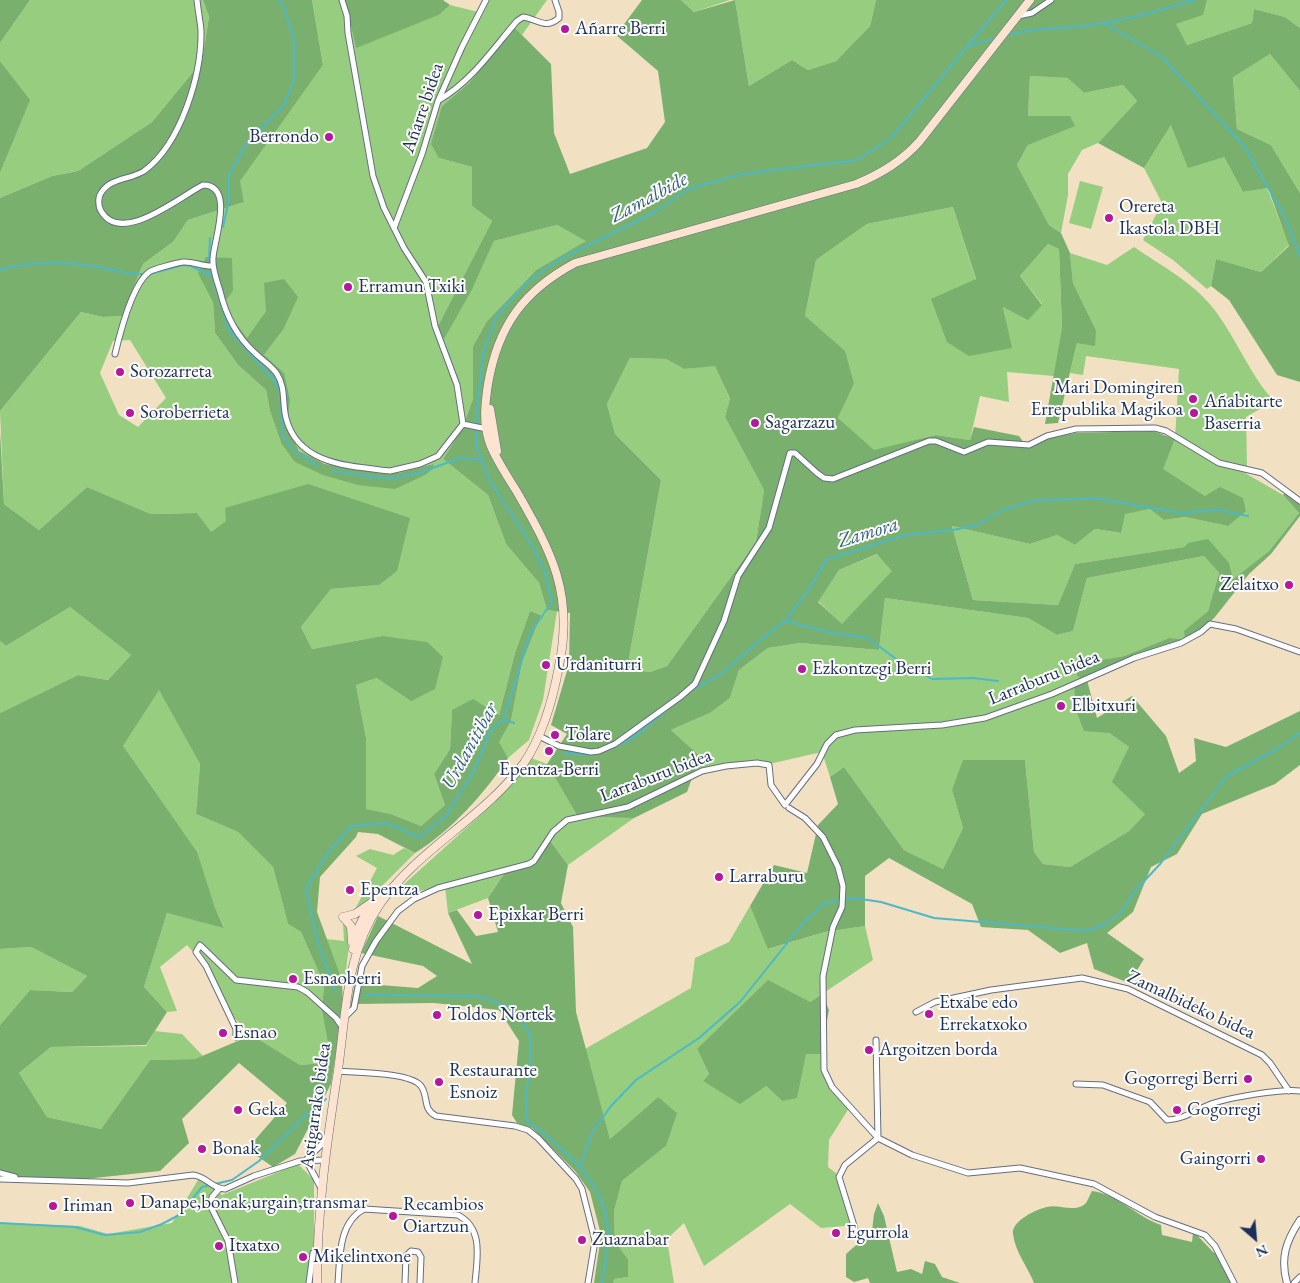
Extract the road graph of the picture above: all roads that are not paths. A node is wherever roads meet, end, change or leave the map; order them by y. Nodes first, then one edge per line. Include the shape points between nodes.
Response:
1 (197, 0) edge
2 (342, 0) edge
3 (486, 0) edge
4 (555, 0) edge
5 (1030, 0) edge
6 (1050, 0) edge
7 (1017, 16) junction
8 (438, 101) junction
9 (394, 228) junction
10 (213, 266) junction
11 (115, 354) dead end
12 (488, 387) junction
13 (490, 417) junction
14 (465, 424) junction
15 (482, 428) junction
16 (497, 450) junction
17 (499, 459) junction
18 (1300, 501) edge
19 (1300, 652) edge
20 (539, 736) junction
21 (789, 808) dead end
22 (404, 876) junction
23 (378, 897) junction
24 (370, 919) junction
25 (358, 923) junction
26 (355, 949) junction
27 (350, 975) junction
28 (360, 976) junction
29 (916, 1012) dead end
30 (345, 1017) junction
31 (343, 1028) junction
32 (236, 1037) dead end
33 (876, 1040) dead end
34 (338, 1071) junction
35 (1076, 1084) dead end
36 (1289, 1091) junction
37 (1300, 1091) edge
38 (328, 1133) junction
39 (878, 1138) junction
40 (306, 1160) junction
41 (325, 1160) junction
42 (0, 1173) edge
43 (0, 1179) edge
44 (25, 1179) junction
45 (216, 1188) junction
46 (321, 1190) junction
47 (1300, 1220) edge
48 (855, 1229) dead end
49 (317, 1252) junction
50 (1300, 1277) edge
51 (235, 1283) edge
52 (309, 1283) edge
53 (317, 1283) edge
54 (338, 1283) edge
55 (405, 1283) edge
56 (420, 1283) edge
57 (475, 1283) edge
58 (588, 1283) edge
59 (1234, 1283) edge
60 (1287, 1283) edge
61 (1294, 1283) edge

1 - 10 street via 201,31 196,73 180,125 164,150 144,171 108,184 100,194 98,207 104,217 118,224 133,224 190,191 208,185 216,191 221,204
2 - 9 street via 373,176
3 - 8 street, Añarre bidea
4 - 8 street via 559,18 544,25 530,18 517,20 467,80
5 - 7 main road
6 - 7 street via 1032,13
7 - 12 main road via 919,142 905,157 882,173 856,184 575,263 546,281 527,298 508,323 493,358
8 - 9 street, Añarre bidea
9 - 14 street via 426,282 435,326 457,385
10 - 11 street via 184,262 150,271 127,309
10 - 14 street via 229,319 238,337 276,372 283,386 291,433 306,450 332,463 399,470 438,456
12 - 13 main road
12 - 15 main road
13 - 15 main road
13 - 16 main road
14 - 15 street
15 - 16 main road
15 - 17 main road
16 - 17 main road
17 - 20 main road, Astigarrako bidea via 552,557 562,595 563,646
18 - 20 street via 1262,473 1219,463 1166,431 1155,428 1076,429 1047,436 1029,445 988,442 964,452 936,441 929,442 833,479 824,478 795,453 790,453 769,528 738,576 724,621 695,684 615,744 599,751 559,746
19 - 28 street, Larraburu bidea via 1236,629 1210,624 1181,643 1134,658 1052,694 985,718 942,725 855,730 836,735 785,805 771,784 769,765 757,763 702,771 628,807 567,820 553,832 530,864 438,888 414,899 398,910 376,941
20 - 22 main road, Astigarrako bidea via 523,764
21 - 39 street via 805,818 823,837 838,867 843,886 842,907 833,927 823,976 824,1070 832,1087
22 - 23 main road, Astigarrako bidea
22 - 24 main road, Astigarrako bidea
23 - 25 main road, Astigarrako bidea
23 - 26 main road via 355,914 343,917 351,926
24 - 25 main road
24 - 26 main road, Astigarrako bidea
25 - 26 main road, Astigarrako bidea
26 - 27 main road, Astigarrako bidea
27 - 28 street
27 - 30 main road, Astigarrako bidea
28 - 30 street, Larraburu bidea via 354,1008
29 - 36 street, Zamalbideko bidea via 935,1002 991,990 1064,979 1103,982 1128,989 1262,1056
30 - 31 main road, Astigarrako bidea
31 - 32 street via 307,992 298,987 236,980 200,945 196,952 236,1029
31 - 34 main road, Astigarrako bidea
33 - 39 street
34 - 38 main road, Astigarrako bidea
34 - 58 street via 409,1078 420,1085 432,1115 515,1126 538,1138 582,1188 594,1234
35 - 36 street via 1103,1085 1150,1102 1167,1120 1184,1118 1211,1104
36 - 37 street
38 - 40 street
38 - 41 main road, Astigarrako bidea
39 - 48 street via 845,1165 839,1177
39 - 59 street via 912,1155 968,1173 1020,1168 1094,1184 1155,1218 1205,1235 1215,1246
40 - 41 street
40 - 45 street via 254,1176 233,1187
40 - 46 street
41 - 46 main road, Astigarrako bidea
42 - 44 street
43 - 44 street
44 - 45 street via 128,1183 193,1175 200,1176
45 - 51 street via 211,1207 228,1241
46 - 49 main road, Astigarrako bidea
47 - 60 street via 1283,1255
49 - 52 street via 313,1253
49 - 53 main road, Astigarrako bidea
50 - 61 street
54 - 57 street via 341,1244 347,1224 364,1209 458,1214 467,1219 475,1232 478,1246
55 - 56 street via 406,1256 411,1251 418,1252 421,1257

